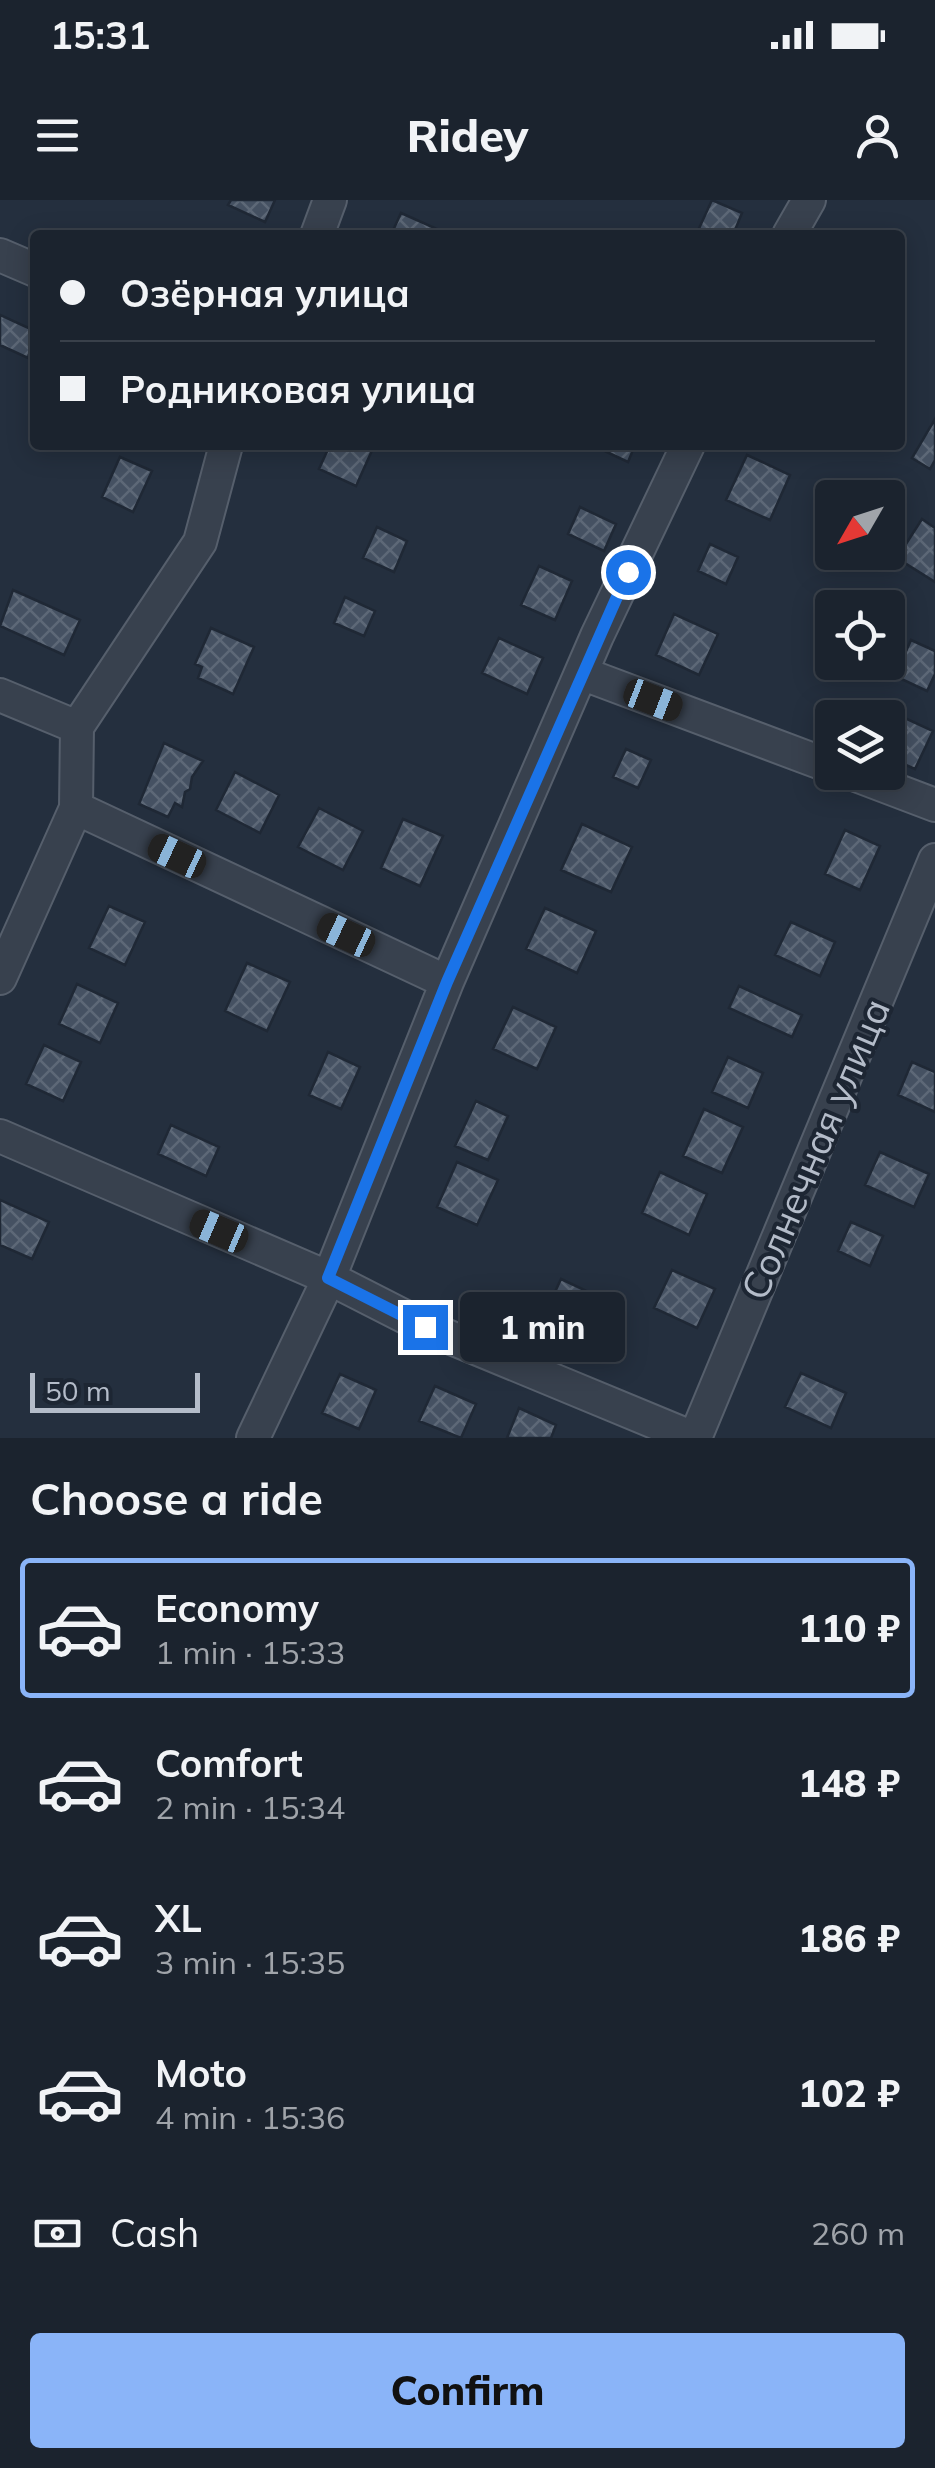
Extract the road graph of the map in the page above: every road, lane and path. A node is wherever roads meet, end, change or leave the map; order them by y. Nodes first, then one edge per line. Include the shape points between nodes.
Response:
1 (330, 200) edge
2 (809, 200) edge
3 (319, 230) edge
4 (792, 230) edge
5 (0, 255) edge
6 (30, 268) edge
7 (225, 450) edge
8 (686, 450) edge
9 (582, 672) junction
10 (0, 695) edge
11 (77, 727) junction
12 (815, 761) edge
13 (895, 790) edge
14 (935, 805) edge
15 (76, 808) junction
16 (935, 860) edge
17 (0, 978) edge
18 (447, 982) junction
19 (0, 1136) edge
20 (328, 1278) junction
21 (253, 1438) edge
22 (694, 1438) edge

1 - 3 street
2 - 4 street
5 - 6 street
7 - 11 street via 200,542
8 - 9 street
9 - 12 street
9 - 18 street
10 - 11 street
11 - 15 street
13 - 14 street
15 - 17 street
15 - 18 street
16 - 22 street, Солнечная улица
18 - 20 street
19 - 20 street
20 - 21 street
20 - 22 street via 425,1327

